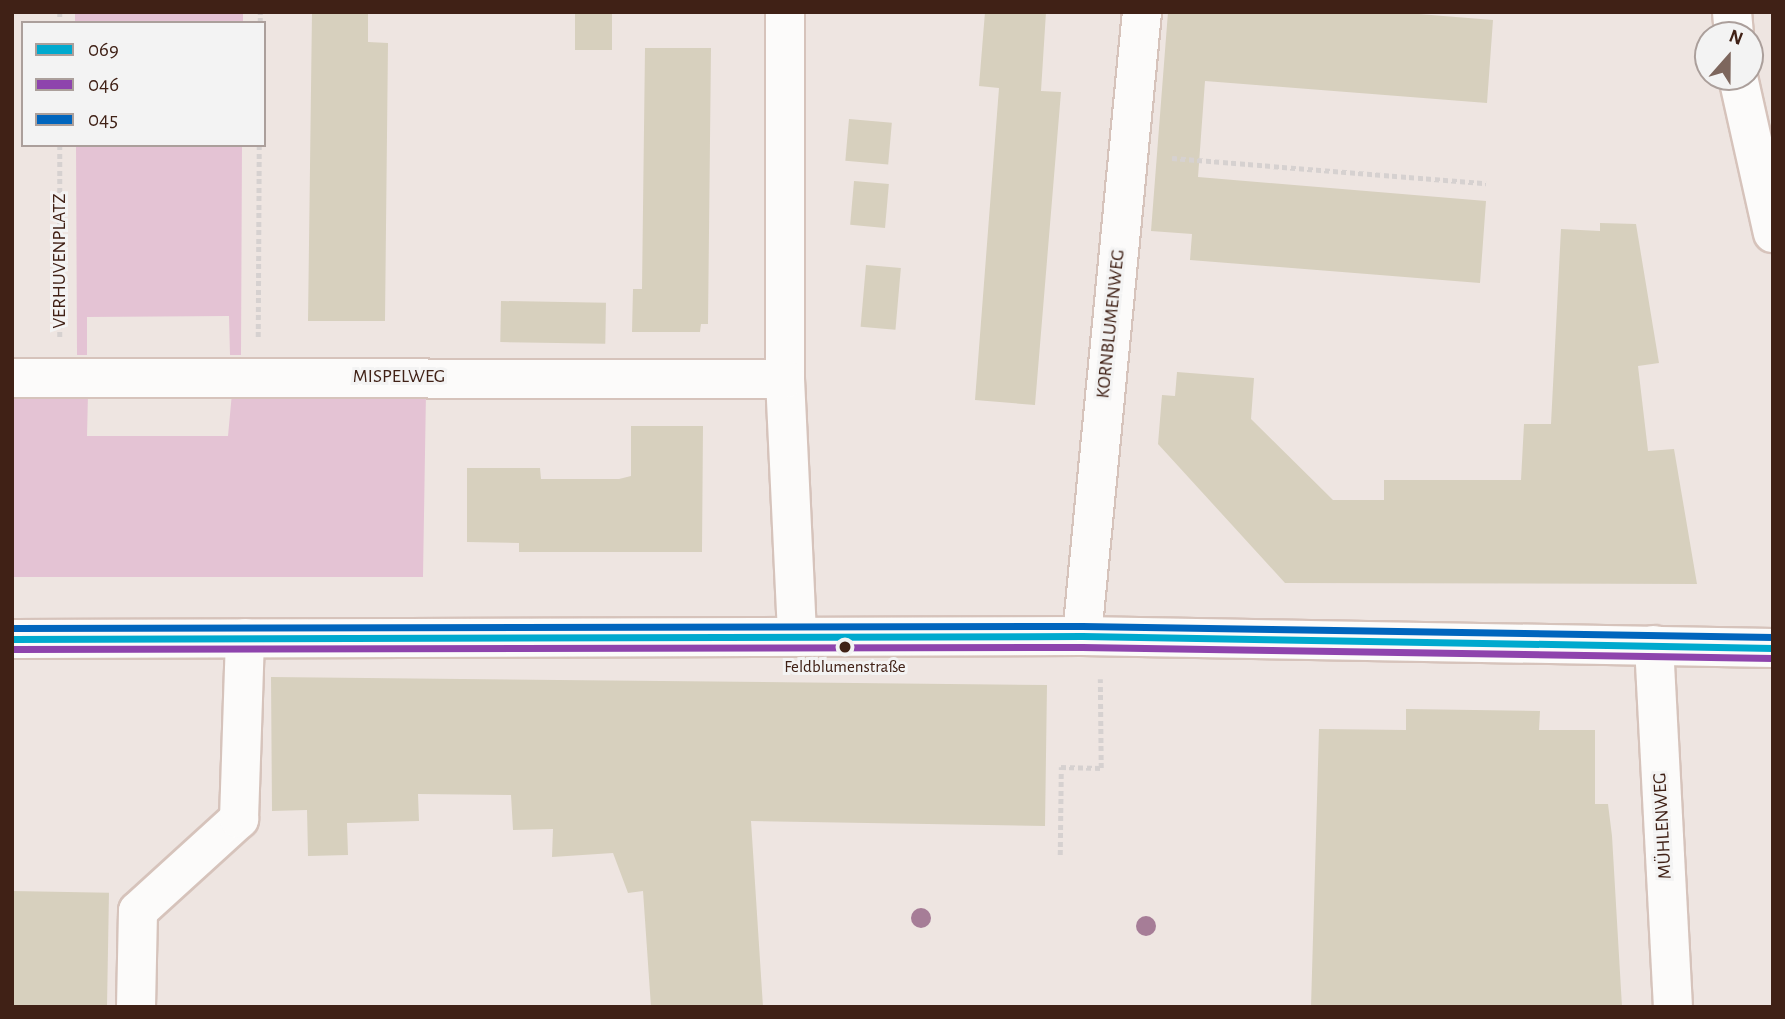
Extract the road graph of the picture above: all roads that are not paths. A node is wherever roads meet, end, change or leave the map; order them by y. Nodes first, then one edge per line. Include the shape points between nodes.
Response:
1 (785, 12) edge
2 (1142, 12) edge
3 (1741, 91) edge
4 (1773, 233) edge
5 (12, 378) edge
6 (785, 379) junction
7 (1091, 636) junction
8 (797, 637) junction
9 (245, 638) junction
10 (12, 639) edge
11 (1654, 645) junction
12 (1773, 648) edge
13 (136, 1007) edge
14 (1673, 1007) edge

1 - 6 street
2 - 7 street, KORNBLUMENWEG
3 - 4 street
5 - 6 street, MISPELWEG
6 - 8 street
7 - 8 street
7 - 11 street
8 - 9 street
9 - 10 street
9 - 13 street via 239,819 138,911
11 - 12 street
11 - 14 street, MÜHLENWEG

